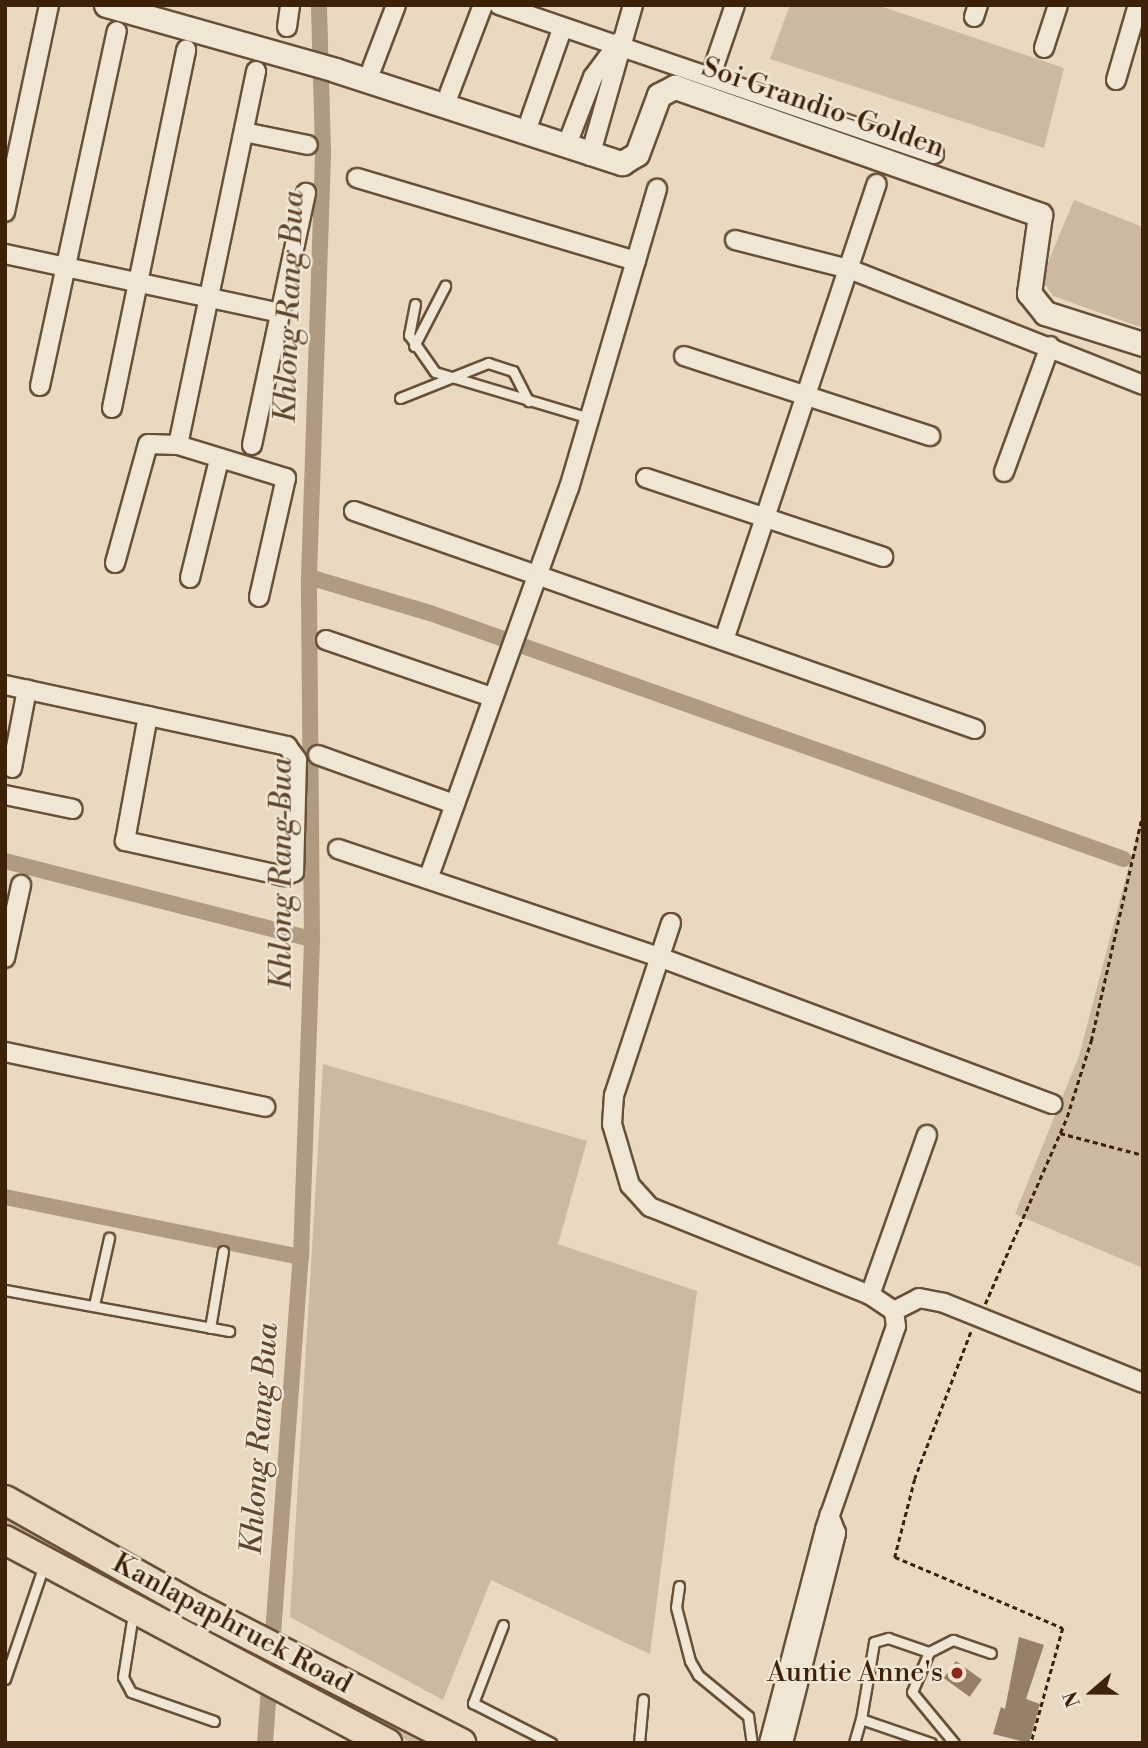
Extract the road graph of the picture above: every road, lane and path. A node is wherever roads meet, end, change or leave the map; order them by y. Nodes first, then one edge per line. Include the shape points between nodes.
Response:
1 (49, 5) edge
2 (106, 5) edge
3 (290, 5) edge
4 (396, 5) edge
5 (483, 5) edge
6 (499, 5) edge
7 (633, 5) edge
8 (735, 5) edge
9 (1058, 5) edge
10 (1138, 5) edge
11 (287, 27) dead end
12 (562, 29) junction
13 (117, 31) dead end
14 (619, 42) junction
15 (1044, 48) dead end
16 (186, 50) dead end
17 (372, 68) dead end
18 (256, 71) dead end
19 (711, 75) junction
20 (1116, 79) dead end
21 (449, 94) dead end
22 (530, 120) dead end
23 (244, 132) junction
24 (308, 145) dead end
25 (566, 147) junction
26 (934, 154) dead end
27 (590, 156) junction
28 (357, 178) dead end
29 (877, 184) dead end
30 (657, 188) dead end
31 (306, 193) dead end
32 (5, 212) edge
33 (735, 240) dead end
34 (5, 254) edge
35 (636, 261) junction
36 (68, 268) junction
37 (849, 269) junction
38 (139, 283) junction
39 (445, 286) dead end
40 (210, 298) junction
41 (415, 304) dead end
42 (280, 313) junction
43 (1143, 344) edge
44 (414, 346) junction
45 (1051, 346) junction
46 (684, 356) dead end
47 (450, 377) junction
48 (1143, 385) edge
49 (40, 386) dead end
50 (805, 396) junction
51 (400, 398) dead end
52 (528, 401) junction
53 (112, 408) dead end
54 (589, 418) junction
55 (930, 436) dead end
56 (178, 445) junction
57 (252, 445) dead end
58 (219, 460) junction
59 (1004, 472) dead end
60 (646, 478) dead end
61 (354, 511) dead end
62 (764, 518) junction
63 (883, 557) dead end
64 (115, 563) dead end
65 (535, 573) junction
66 (190, 578) dead end
67 (259, 597) dead end
68 (326, 640) dead end
69 (724, 640) junction
70 (5, 685) edge
71 (27, 690) junction
72 (492, 696) junction
73 (148, 716) junction
74 (975, 729) dead end
75 (318, 755) dead end
76 (12, 768) dead end
77 (5, 794) edge
78 (454, 804) junction
79 (73, 809) dead end
80 (1143, 813) edge
81 (338, 849) dead end
82 (428, 879) junction
83 (21, 885) dead end
84 (671, 923) dead end
85 (659, 957) junction
86 (5, 958) edge
87 (5, 1052) edge
88 (1052, 1104) dead end
89 (265, 1107) dead end
90 (1060, 1133) junction
91 (927, 1135) dead end
92 (1143, 1155) edge
93 (109, 1238) dead end
94 (223, 1251) dead end
95 (5, 1290) edge
96 (870, 1295) junction
97 (94, 1305) junction
98 (894, 1311) junction
99 (978, 1317) junction
100 (210, 1328) junction
101 (229, 1331) dead end
102 (1143, 1383) edge
103 (5, 1500) edge
104 (5, 1540) edge
105 (45, 1564) junction
106 (679, 1586) dead end
107 (133, 1612) junction
108 (503, 1625) dead end
109 (929, 1652) junction
110 (991, 1653) dead end
111 (795, 1672) junction
112 (5, 1679) edge
113 (643, 1699) dead end
114 (860, 1719) junction
115 (214, 1721) dead end
116 (353, 1735) edge
117 (387, 1743) edge
118 (461, 1743) edge
119 (551, 1743) edge
120 (639, 1743) edge
121 (752, 1743) edge
122 (769, 1743) edge
123 (783, 1743) edge
124 (854, 1743) edge
125 (930, 1743) edge
126 (954, 1743) edge
127 (1031, 1743) edge

1 - 32 street
2 - 25 street, Soi Grandio-Golden via 335,70
3 - 11 street
4 - 17 street
5 - 21 street
6 - 12 street
7 - 14 street
8 - 19 street
9 - 15 street
10 - 20 street
12 - 14 street
12 - 22 street
13 - 36 street
14 - 19 street
14 - 25 street via 593,77
14 - 27 street via 615,84
16 - 38 street
18 - 23 street
19 - 26 street
23 - 24 street
23 - 40 street
25 - 27 street, Soi Grandio-Golden
27 - 43 street, Soi Grandio-Golden via 622,163 634,158 659,95 675,87 1040,215 1028,293 1045,313
28 - 35 street
29 - 37 street
30 - 35 street
31 - 42 street
33 - 37 street
34 - 36 street
35 - 54 street
36 - 38 street
36 - 49 street
37 - 45 street
37 - 50 street
38 - 40 street
38 - 53 street
39 - 44 lane
40 - 42 street
40 - 56 street
41 - 44 lane via 408,320
42 - 57 street
44 - 47 lane via 435,372
45 - 48 street
45 - 59 street
46 - 50 street
47 - 51 lane
47 - 52 lane
47 - 52 lane via 503,364 522,383
50 - 55 street
50 - 62 street
52 - 54 lane
54 - 65 street
56 - 58 street
56 - 64 street via 148,444
58 - 66 street
58 - 67 street via 286,478
60 - 62 street
61 - 65 street
62 - 63 street
62 - 69 street
65 - 69 street
65 - 72 street
68 - 72 street
69 - 74 street
70 - 71 street
71 - 73 street
71 - 76 street
72 - 78 street
73 - 73 street via 125,841 284,876 294,872 295,751
75 - 78 street
77 - 79 street
78 - 82 street
80 - 90 path via 1091,1041
81 - 82 street
82 - 85 street
83 - 86 street
84 - 85 street
85 - 88 street
85 - 96 street via 614,1096 612,1124 630,1185 650,1206
87 - 89 street
90 - 92 path
90 - 99 path
91 - 96 street
93 - 97 lane
94 - 100 lane
95 - 97 lane
96 - 98 street
97 - 100 lane
98 - 99 street via 919,1298
98 - 111 street via 895,1326 830,1516 836,1533
99 - 102 street
99 - 127 path via 915,1479 895,1557 1063,1628
100 - 101 lane
103 - 118 main road, Kanlapaphruek Road via 288,1655
104 - 105 main road, Kanlapaphruek Road
105 - 107 main road, Kanlapaphruek Road
105 - 112 lane
106 - 121 lane via 676,1607 690,1661 698,1675 748,1716
107 - 115 lane via 123,1677 131,1692
107 - 116 main road, Kanlapaphruek Road via 282,1690
108 - 119 lane via 473,1703
109 - 110 lane via 953,1640
109 - 114 lane via 888,1638 874,1642
109 - 126 lane via 912,1692
111 - 122 street
111 - 123 street
113 - 120 lane
114 - 124 lane
114 - 125 lane
116 - 117 main road, Kanlapaphruek Road

